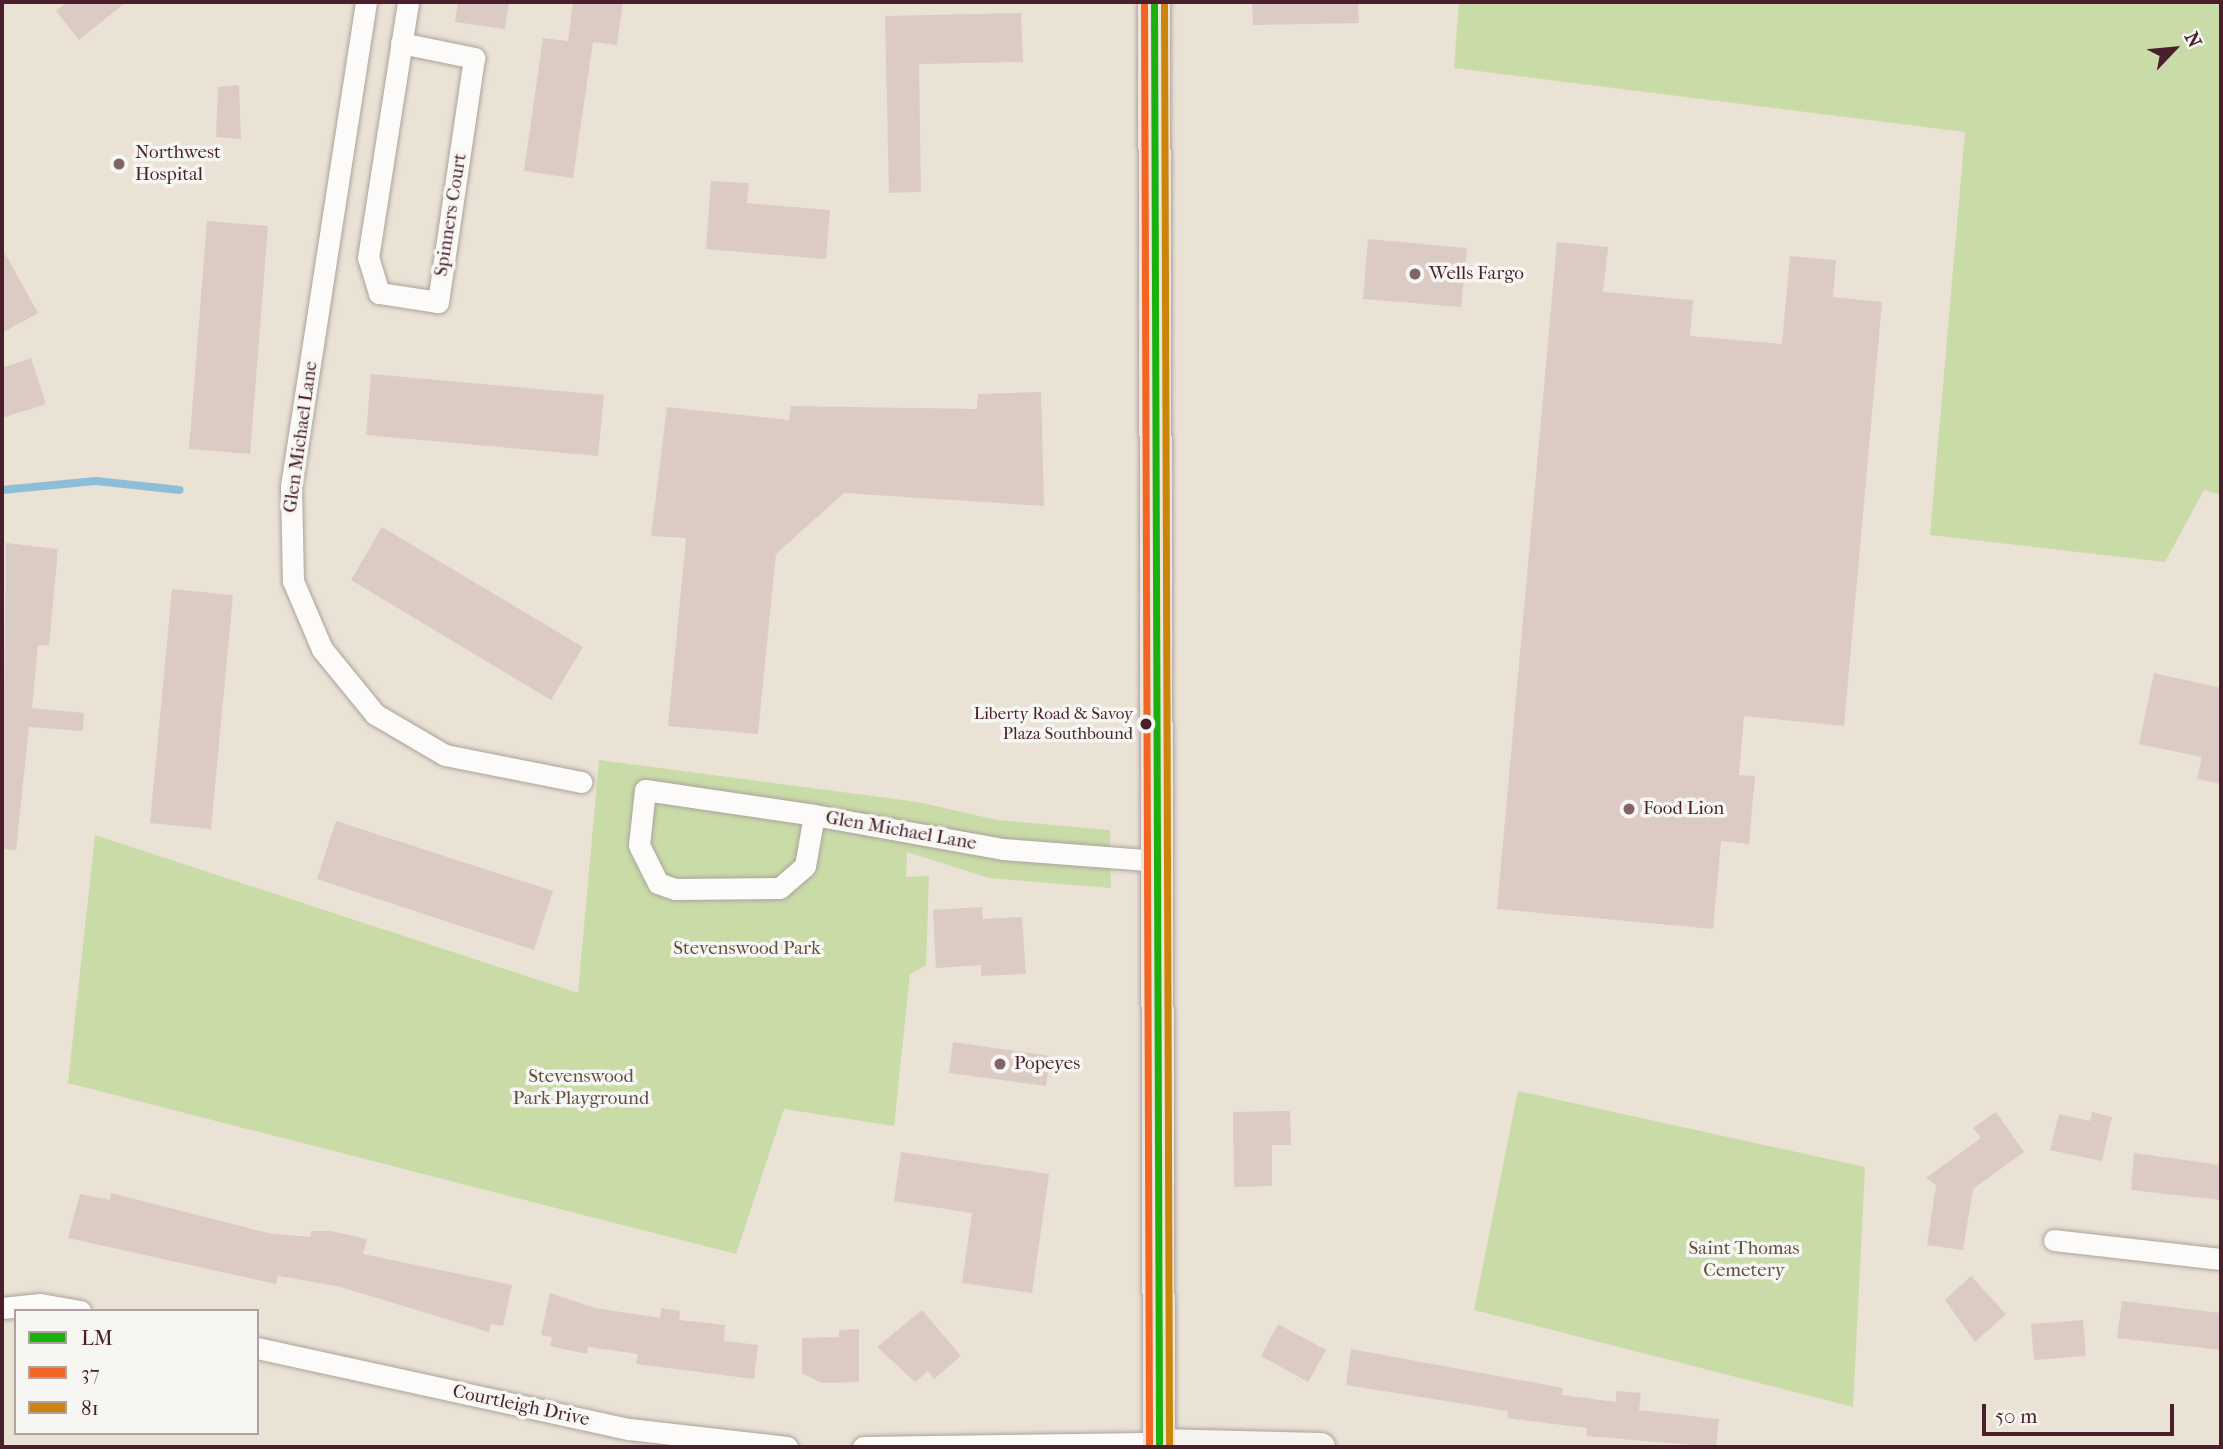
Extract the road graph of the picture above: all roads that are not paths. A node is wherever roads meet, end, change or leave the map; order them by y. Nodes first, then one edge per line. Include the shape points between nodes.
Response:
1 (366, 2) edge
2 (408, 2) edge
3 (1154, 2) edge
4 (401, 43) junction
5 (581, 782) dead end
6 (814, 815) junction
7 (1157, 861) junction
8 (2054, 1240) dead end
9 (2221, 1259) edge
10 (2, 1308) edge
11 (69, 1309) edge
12 (259, 1348) edge
13 (1159, 1445) edge
14 (787, 1447) edge
15 (863, 1447) edge
16 (1321, 1447) edge

1 - 5 street, Glen Michael Lane via 291,486 293,581 322,649 375,714 445,755
2 - 4 street, Spinners Court
3 - 7 main road
4 - 4 street, Spinners Court via 369,258 379,293 438,302 474,58
6 - 6 street, Glen Michael Lane via 805,866 796,880 780,888 675,889 657,883 639,845 645,790
6 - 7 street, Glen Michael Lane via 1003,849
7 - 13 main road
8 - 9 street
10 - 11 street via 40,1304
12 - 14 street, Courtleigh Drive via 629,1429
13 - 15 street
13 - 16 street

